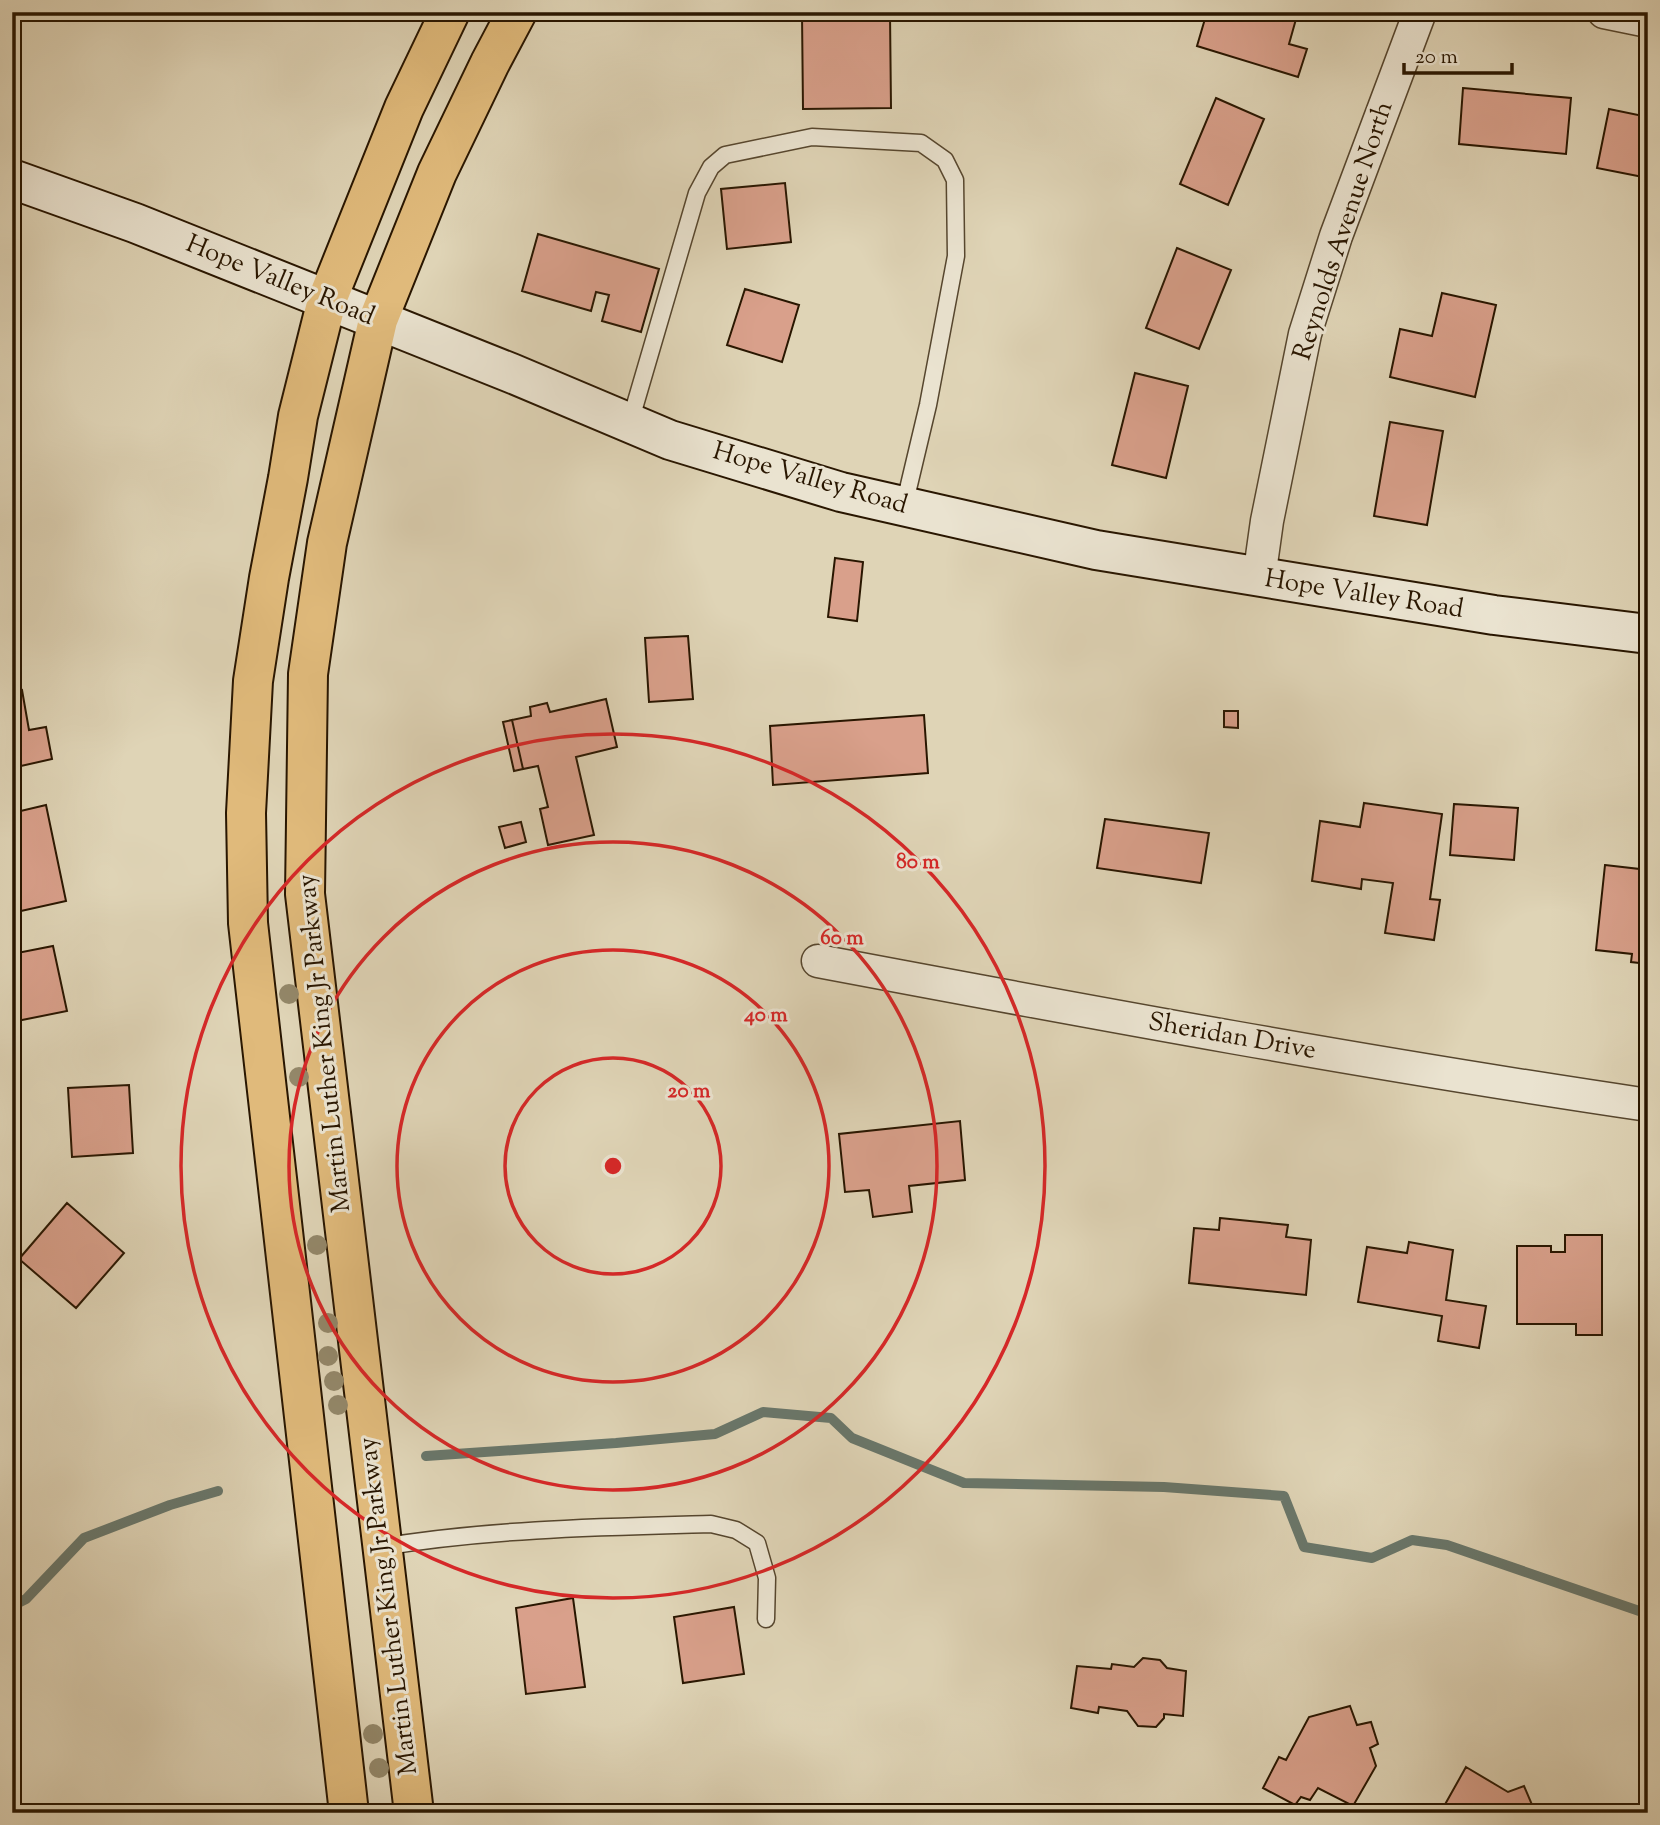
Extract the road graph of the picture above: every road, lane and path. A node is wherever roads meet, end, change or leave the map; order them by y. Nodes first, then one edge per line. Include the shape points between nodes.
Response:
1 (450, 12) edge
2 (517, 12) edge
3 (1420, 12) edge
4 (1604, 12) edge
5 (1648, 21) edge
6 (12, 179) edge
7 (327, 300) junction
8 (378, 320) junction
9 (630, 422) junction
10 (904, 506) junction
11 (1259, 578) junction
12 (1648, 634) edge
13 (818, 961) dead end
14 (1648, 1105) edge
15 (382, 1547) junction
16 (766, 1619) dead end
17 (349, 1813) edge
18 (414, 1813) edge

1 - 7 main road via 404,108
2 - 8 main road, Martin Luther King Jr Parkway via 437,173
3 - 11 street, Reynolds Avenue North via 1336,236 1305,334
4 - 5 street
6 - 7 main road, Hope Valley Road
7 - 8 main road, Hope Valley Road
7 - 17 main road via 298,416 269,578 253,681 246,813 248,923
8 - 9 main road, Hope Valley Road
8 - 15 main road, Martin Luther King Jr Parkway via 327,543 308,674 305,894
9 - 10 main road, Hope Valley Road via 670,440 841,492
9 - 10 lane via 697,193 711,167 725,155 812,137 921,143 945,160 955,180 956,256
10 - 11 main road, Hope Valley Road via 1096,550
11 - 12 main road, Hope Valley Road
13 - 14 street, Sheridan Drive via 1198,1032
15 - 16 lane via 513,1531 710,1524 736,1530 757,1543 767,1578
15 - 18 main road, Martin Luther King Jr Parkway

